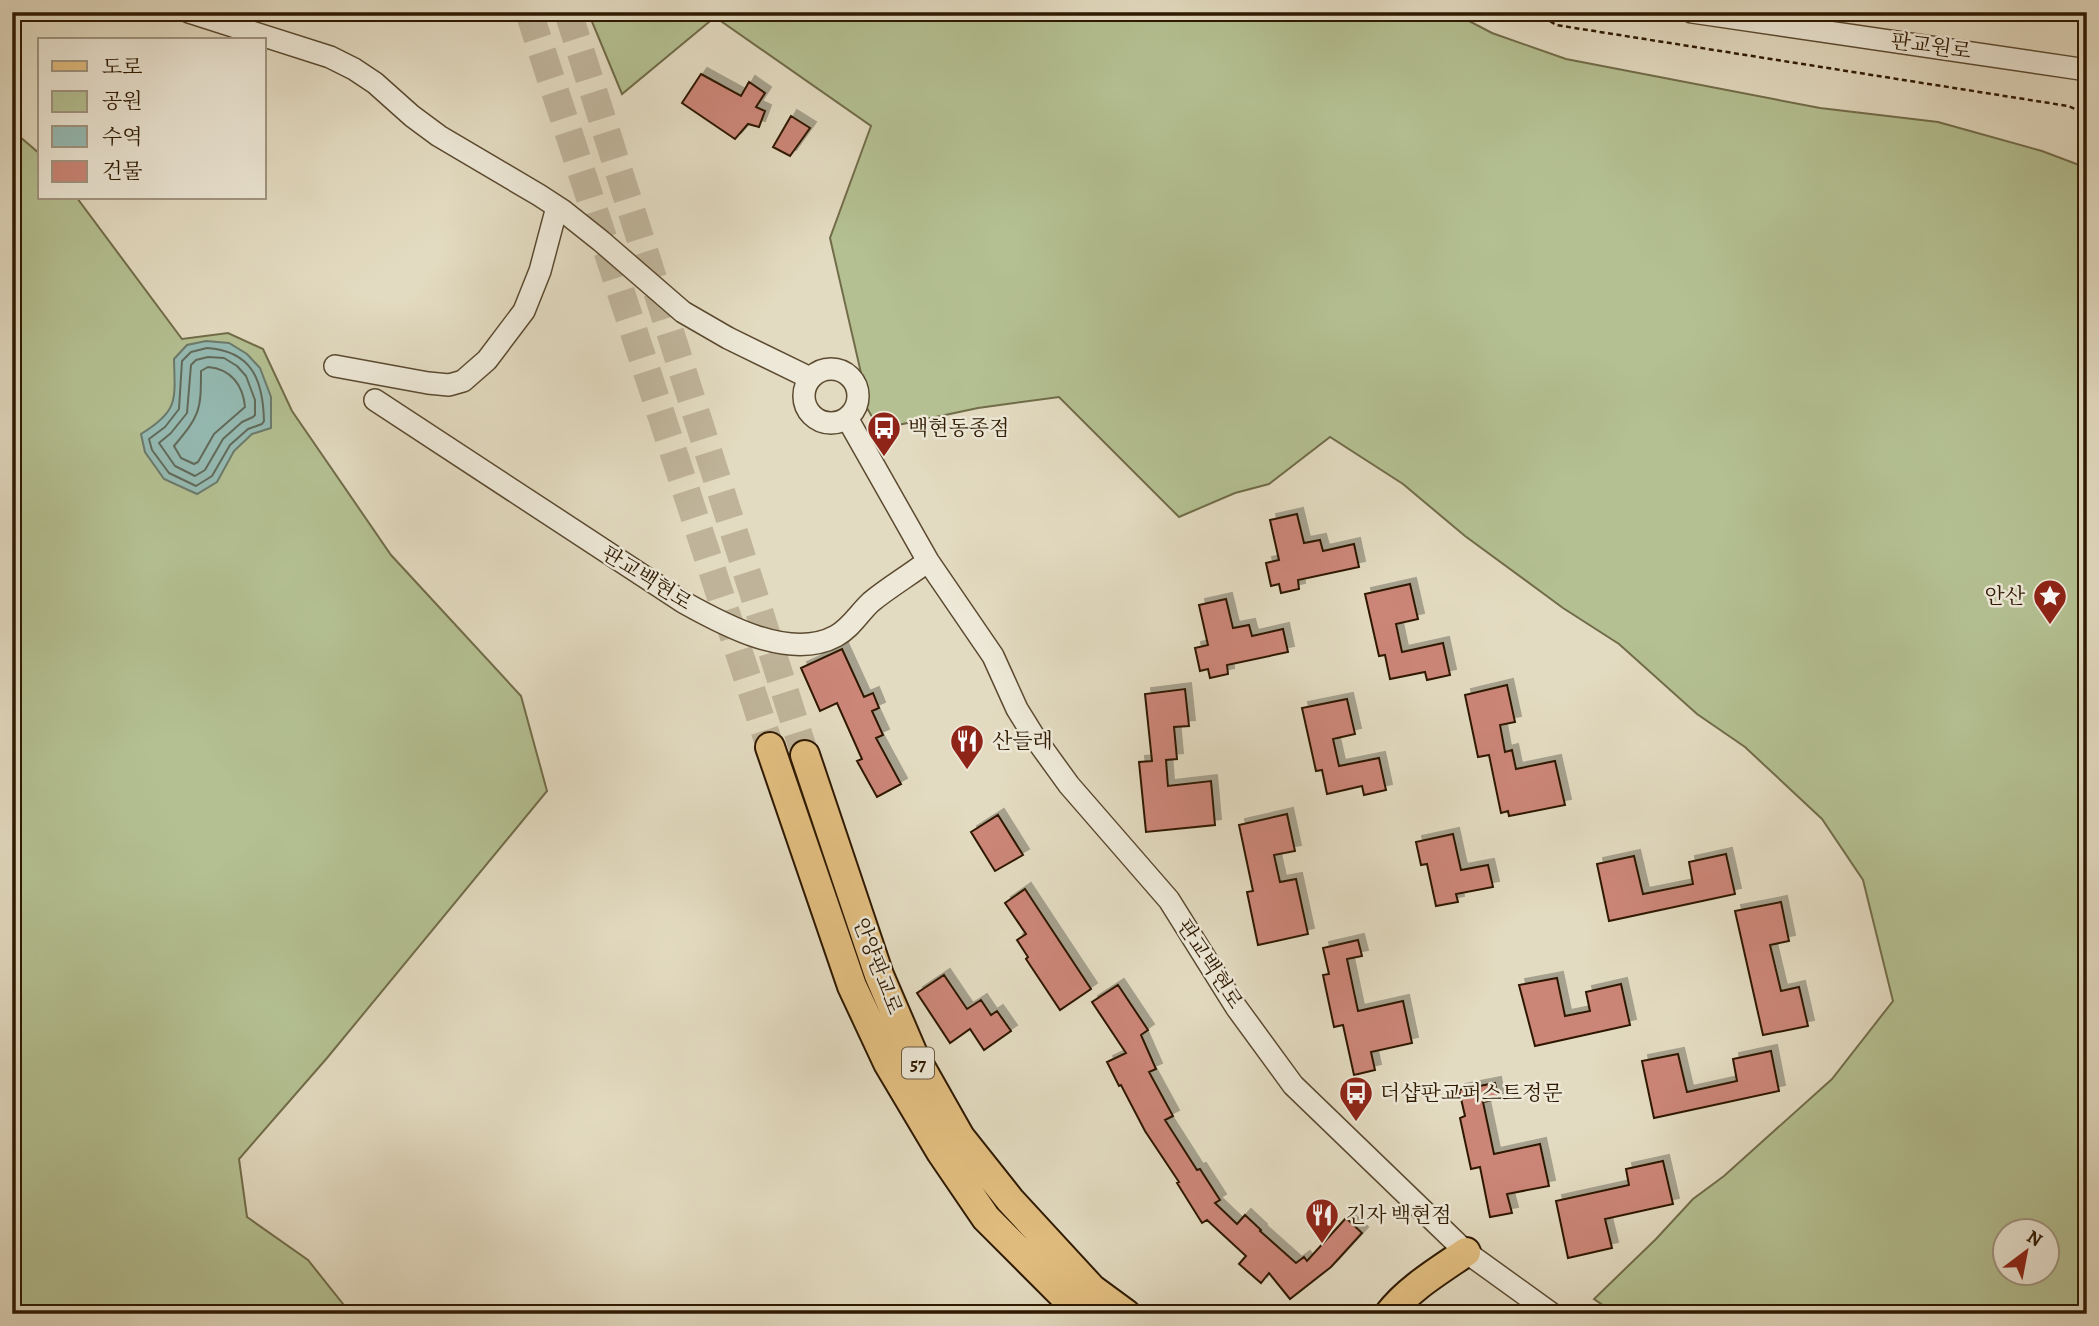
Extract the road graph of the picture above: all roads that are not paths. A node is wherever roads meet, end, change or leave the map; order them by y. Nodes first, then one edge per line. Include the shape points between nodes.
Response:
1 (189, 12) edge
2 (1692, 12) edge
3 (1839, 23) edge
4 (2087, 70) edge
5 (557, 207) junction
6 (335, 366) dead end
7 (810, 378) junction
8 (375, 400) dead end
9 (847, 418) junction
10 (929, 561) junction
11 (770, 747) tunnel mouth
12 (805, 755) tunnel mouth
13 (1465, 1252) junction
14 (1082, 1314) edge
15 (1126, 1314) edge
16 (1389, 1314) edge
17 (1552, 1314) edge

1 - 5 street via 330,57 354,69 439,136
2 - 3 street, 판교원로
3 - 4 street, 판교원로
5 - 6 street via 524,311 487,360 463,382 449,386
5 - 7 street via 683,312
7 - 9 street via 803,392 810,414 824,423
7 - 9 street via 826,369 851,377 858,403
8 - 10 street, 판교백현로 via 683,603 757,637 802,644 836,636 869,604
9 - 10 street, 판교백현로
10 - 13 street, 판교백현로 via 993,656 1035,738 1069,785 1168,900 1236,1007 1293,1085
11 - 14 main road, 안양판교로 / 57 via 852,986 888,1063 986,1218
12 - 15 main road, 안양판교로 / 57 via 879,975 913,1054 960,1137 1010,1200 1092,1289
13 - 16 main road
13 - 17 street, 판교백현로

